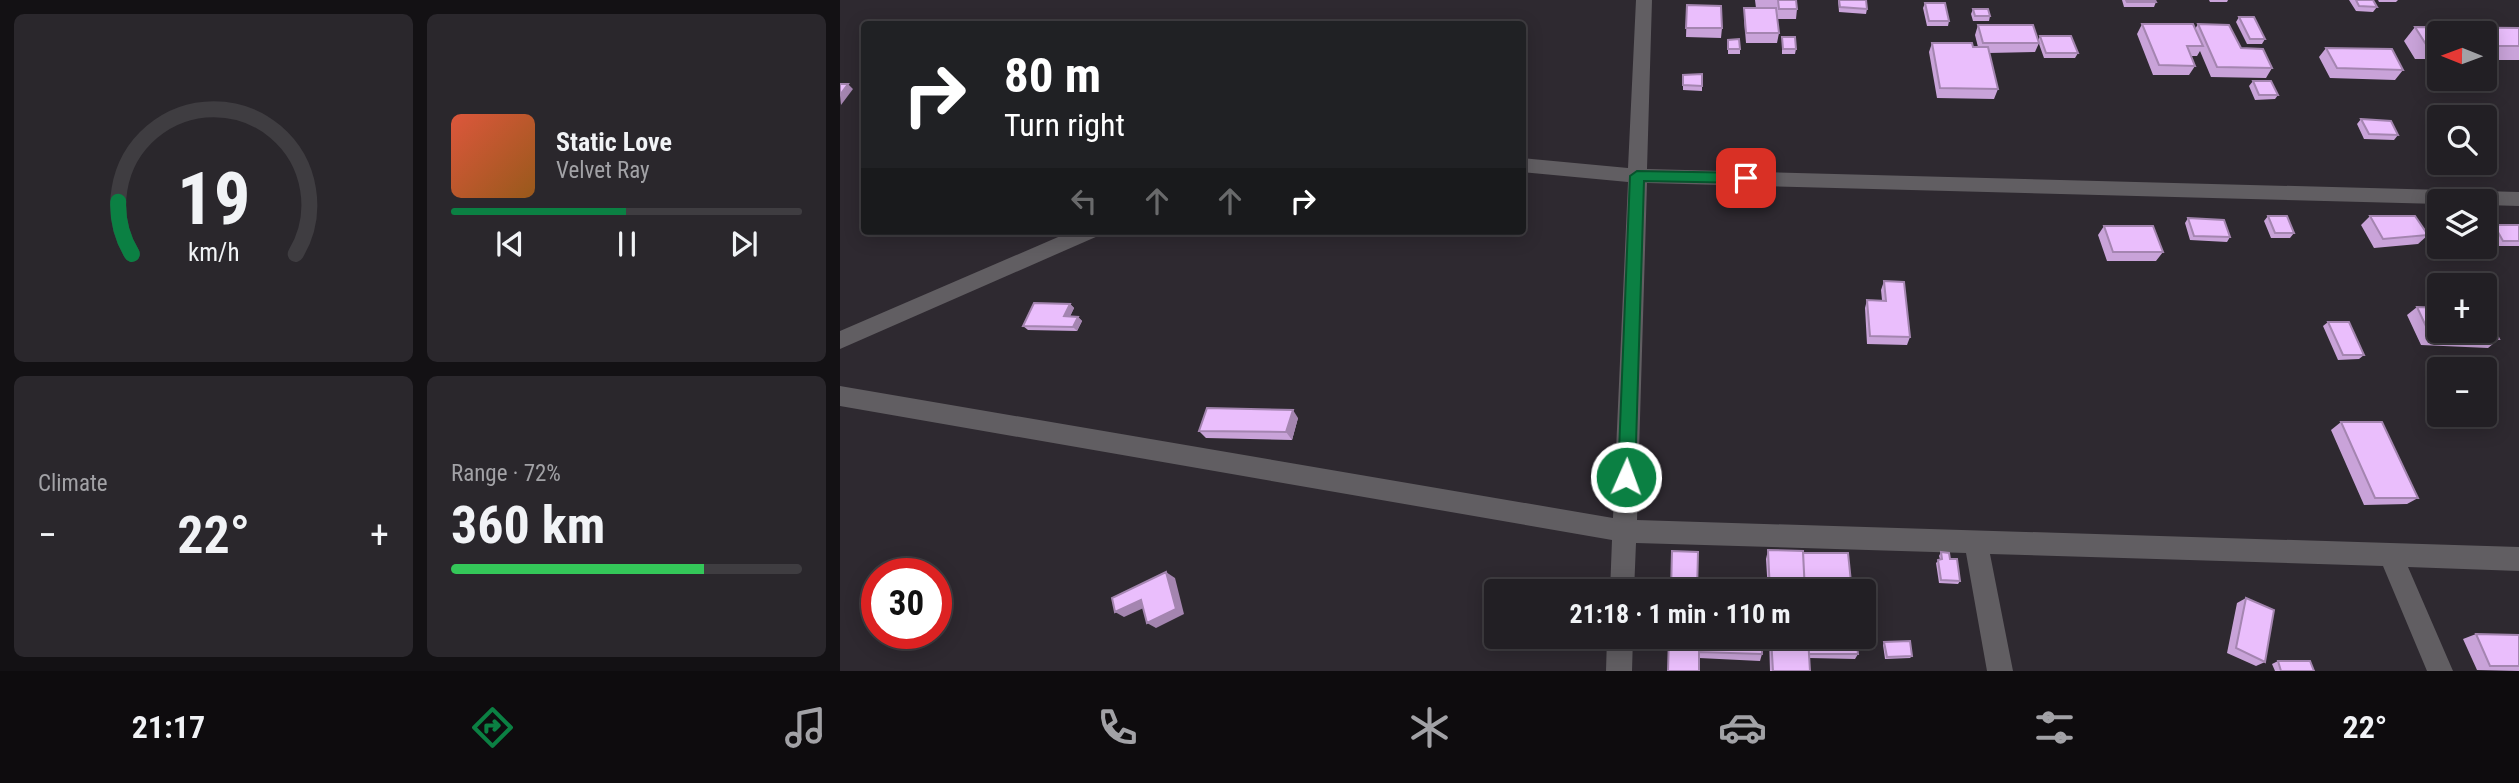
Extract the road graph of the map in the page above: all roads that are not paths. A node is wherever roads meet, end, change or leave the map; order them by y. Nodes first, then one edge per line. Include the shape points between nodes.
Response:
1 (1644, 0) edge
2 (1526, 165) edge
3 (1637, 176) junction
4 (2519, 199) edge
5 (1082, 235) edge
6 (840, 340) edge
7 (840, 397) edge
8 (1625, 531) junction
9 (1976, 543) junction
10 (2391, 557) junction
11 (2519, 559) edge
12 (1623, 579) edge
13 (1620, 649) edge
14 (1619, 671) edge
15 (2000, 671) edge
16 (2440, 671) edge

1 - 3 street
2 - 3 street
3 - 4 street
3 - 8 street
5 - 6 street
7 - 8 street
8 - 9 street
8 - 12 street
9 - 10 street
9 - 15 street
10 - 11 street
10 - 16 street
13 - 14 street

